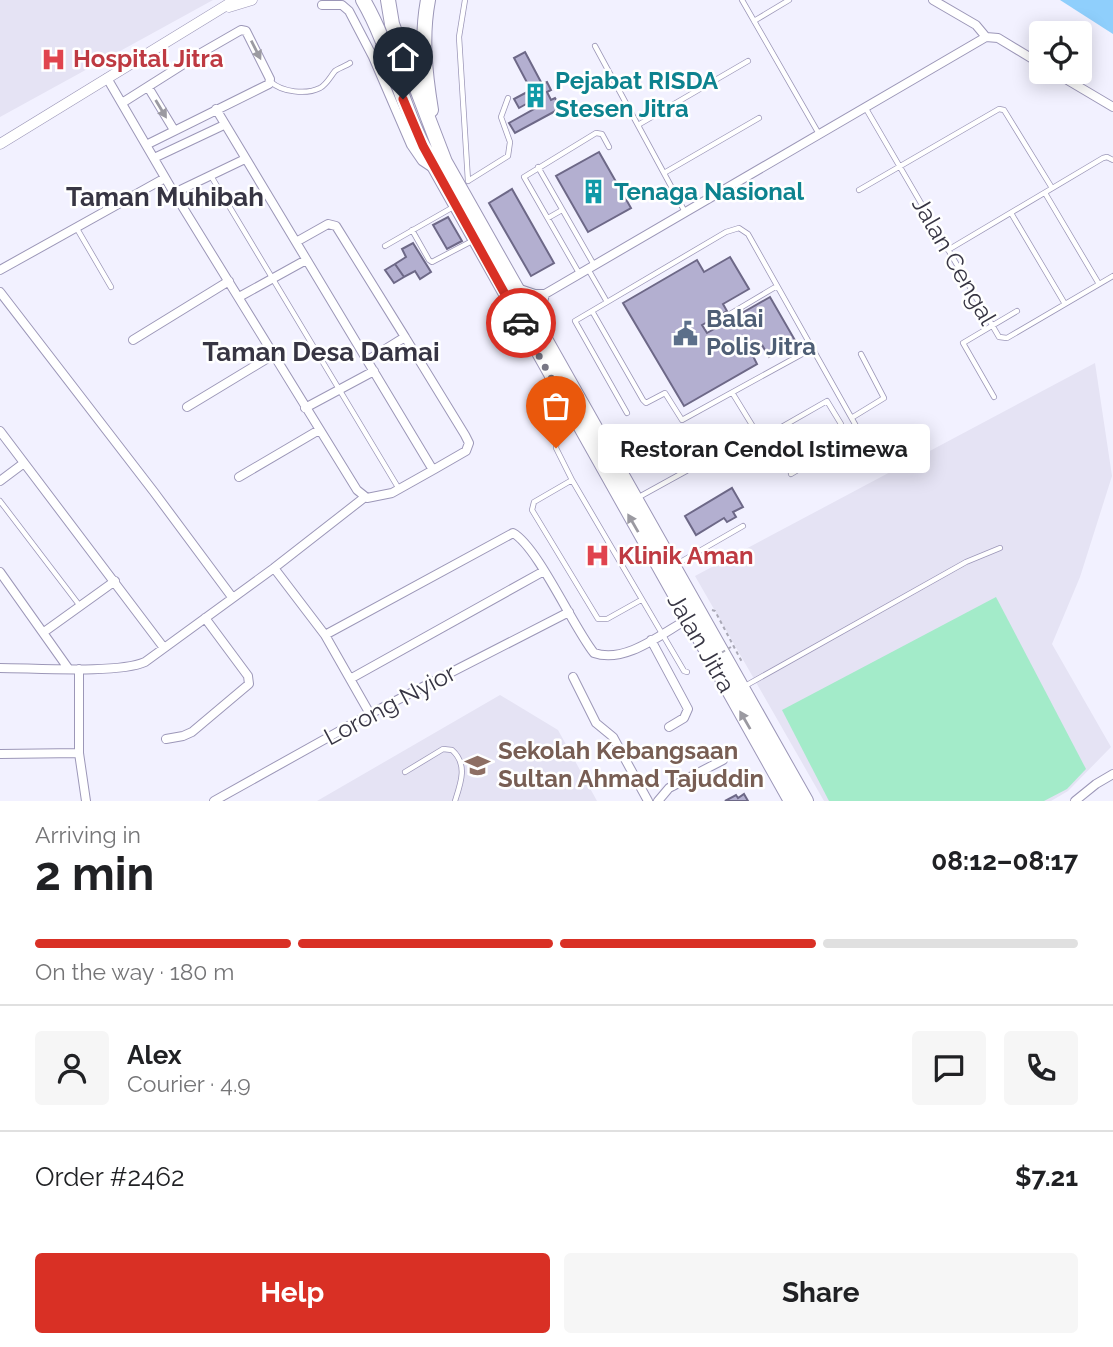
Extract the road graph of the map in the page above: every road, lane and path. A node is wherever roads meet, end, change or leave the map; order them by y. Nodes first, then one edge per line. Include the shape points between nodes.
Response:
1 (235, 0) edge
2 (252, 0) edge
3 (363, 0) edge
4 (388, 0) edge
5 (428, 0) edge
6 (465, 0) edge
7 (742, 0) edge
8 (789, 0) edge
9 (933, 0) edge
10 (322, 5) dead end
11 (223, 9) junction
12 (754, 21) junction
13 (986, 37) junction
14 (595, 46) dead end
15 (1029, 57) edge
16 (748, 61) dead end
17 (350, 63) dead end
18 (107, 78) junction
19 (270, 80) junction
20 (1074, 84) edge
21 (148, 87) junction
22 (508, 98) dead end
23 (122, 103) junction
24 (865, 107) junction
25 (1113, 107) edge
26 (216, 109) junction
27 (759, 118) dead end
28 (224, 125) junction
29 (638, 125) junction
30 (174, 130) junction
31 (819, 134) junction
32 (434, 137) junction
33 (0, 144) edge
34 (146, 145) junction
35 (609, 146) dead end
36 (154, 158) junction
37 (245, 159) junction
38 (1113, 160) edge
39 (899, 166) junction
40 (538, 167) junction
41 (436, 171) junction
42 (664, 173) junction
43 (210, 175) junction
44 (165, 178) junction
45 (463, 184) junction
46 (1052, 188) junction
47 (859, 190) dead end
48 (174, 193) junction
49 (1045, 193) junction
50 (455, 206) junction
51 (562, 210) junction
52 (685, 212) junction
53 (1011, 213) junction
54 (548, 218) junction
55 (76, 226) junction
56 (412, 230) junction
57 (474, 240) junction
58 (296, 242) junction
59 (385, 246) dead end
60 (948, 250) junction
61 (306, 260) junction
62 (591, 267) junction
63 (0, 270) edge
64 (579, 274) junction
65 (1113, 276) edge
66 (272, 279) junction
67 (229, 281) junction
68 (1100, 284) junction
69 (514, 286) junction
70 (777, 286) junction
71 (111, 287) dead end
72 (0, 292) edge
73 (545, 294) junction
74 (239, 297) junction
75 (607, 302) junction
76 (1065, 304) junction
77 (592, 311) junction
78 (1017, 311) dead end
79 (730, 314) dead end
80 (992, 326) junction
81 (540, 331) junction
82 (405, 337) junction
83 (133, 340) dead end
84 (813, 348) junction
85 (861, 354) dead end
86 (273, 355) junction
87 (368, 360) junction
88 (374, 370) junction
89 (339, 389) junction
90 (733, 394) junction
91 (994, 397) dead end
92 (187, 407) dead end
93 (305, 408) junction
94 (627, 413) dead end
95 (853, 417) junction
96 (577, 425) junction
97 (318, 430) junction
98 (0, 431) edge
99 (755, 433) junction
100 (826, 437) junction
101 (759, 440) junction
102 (834, 449) junction
103 (24, 463) junction
104 (433, 471) junction
105 (791, 474) dead end
106 (239, 477) dead end
107 (572, 480) junction
108 (0, 481) edge
109 (400, 490) junction
110 (365, 497) junction
111 (635, 499) junction
112 (0, 501) edge
113 (743, 526) dead end
114 (1000, 548) dead end
115 (673, 566) junction
116 (274, 568) junction
117 (544, 571) junction
118 (0, 572) edge
119 (115, 582) junction
120 (3, 584) edge
121 (232, 597) junction
122 (641, 600) junction
123 (80, 606) junction
124 (569, 612) junction
125 (205, 618) junction
126 (688, 620) junction
127 (44, 632) junction
128 (661, 634) junction
129 (325, 635) junction
130 (651, 640) junction
131 (732, 647) dead end
132 (164, 648) junction
133 (704, 663) dead end
134 (0, 668) edge
135 (68, 668) junction
136 (79, 669) junction
137 (687, 672) dead end
138 (573, 677) dead end
139 (349, 679) junction
140 (741, 688) junction
141 (370, 714) junction
142 (669, 727) dead end
143 (166, 739) dead end
144 (79, 753) junction
145 (0, 754) edge
146 (723, 760) dead end
147 (405, 772) dead end
148 (1113, 774) edge
149 (86, 801) edge
150 (214, 801) edge
151 (455, 801) edge
152 (648, 801) edge
153 (658, 801) edge
154 (791, 801) edge
155 (806, 801) edge
156 (1075, 801) edge

1 - 11 street
2 - 11 street
3 - 41 highway, Jalan Jitra via 412,125
4 - 32 highway, Jalan Jitra
5 - 32 highway via 424,57
6 - 45 lane via 459,37
7 - 12 lane
8 - 12 lane
9 - 13 street via 976,24
10 - 41 street via 342,5 349,11 411,145
11 - 18 street
12 - 31 lane
13 - 15 street via 998,38
13 - 24 street
14 - 29 lane
16 - 29 lane
17 - 19 lane via 316,90 292,91
18 - 23 street
18 - 33 street
21 -> 19 street via 244,30
19 - 26 street
20 - 25 street
21 - 23 street
21 -> 30 street
22 - 45 lane via 501,117 510,142 508,156
23 - 34 street
24 - 31 street
24 - 39 lane, Jalan Cengal
26 - 28 street
26 - 30 street
27 - 42 lane
28 - 36 street
28 - 37 street
29 - 42 lane
30 - 34 street
31 - 52 street
32 - 45 highway, Jalan Jitra
34 - 36 street
35 - 40 lane via 602,134 596,133
36 - 44 street
37 - 43 street
37 - 58 street
38 - 46 lane via 1103,158
39 - 46 lane via 999,109 1004,110
39 - 47 lane
39 - 60 lane, Jalan Cengal
40 - 51 lane
40 - 54 lane via 524,177
41 - 50 highway, Jalan Jitra
42 - 52 lane
43 - 48 street
43 - 66 lane
44 - 48 street
44 - 55 street
45 - 69 highway, Jalan Jitra
46 - 49 lane
48 - 67 street
49 - 53 lane
49 - 68 lane
50 - 56 lane
50 - 57 highway, Jalan Jitra
51 - 54 lane
51 - 62 lane
52 - 62 street
53 - 60 lane
53 - 76 lane
54 - 64 lane
55 - 63 street
55 - 71 lane
56 - 57 lane via 432,262
56 - 59 lane
57 - 96 highway, Jalan Jitra
58 - 61 street
58 - 82 street via 328,224 336,226
60 - 80 lane, Jalan Cengal
61 - 66 street
61 - 87 street
62 - 64 street
62 - 75 lane
64 - 73 street
65 - 68 lane, Jalan Cengal
66 - 74 street
66 - 89 lane
67 - 74 street
67 - 83 street
68 - 76 lane, Jalan Cengal
69 - 73 street
69 - 81 highway, Jalan Jitra
70 - 75 lane via 748,234 739,228
70 - 79 lane
70 - 84 lane
72 - 121 street
73 - 81 street
74 - 86 street
75 - 77 lane
76 - 80 lane, Jalan Cengal via 1007,338 999,337
77 - 90 lane via 645,402 665,393 682,420
77 - 94 lane via 577,318 576,324
78 - 80 lane
80 - 91 lane via 963,343
81 - 111 highway, Jalan Jitra
82 - 87 street
82 - 104 street via 469,443 466,451
84 - 90 lane
84 - 95 lane
85 - 95 lane via 884,398
86 - 92 street
86 - 93 street
87 - 88 street
88 - 89 street
88 - 104 street
89 - 93 street
89 - 109 lane
90 - 99 lane
93 - 97 street
95 - 102 lane via 860,433
96 - 107 lane via 555,442
126 -> 96 highway, Jalan Jitra
97 - 106 street
97 - 110 street
98 - 103 street
99 - 101 lane
99 - 111 lane
100 - 101 lane via 779,464
100 - 101 lane via 842,426 827,401
100 - 102 lane
102 - 105 lane
103 - 108 street
103 - 119 street
104 - 109 street
107 - 122 lane
107 - 122 lane via 534,502 532,510 598,619 607,619
109 - 110 street
110 - 116 street
111 - 115 highway, Jalan Jitra
112 - 123 lane
113 - 115 lane
114 - 140 lane via 966,562
115 - 140 highway, Jalan Jitra
116 - 121 street
116 - 129 street
117 - 124 street
117 - 129 street via 513,533
117 - 139 street
118 - 120 street
119 - 123 street
119 - 132 street
120 - 127 street
121 - 125 street
122 - 128 lane
123 - 127 street
124 - 130 street via 588,645 602,656 615,656
124 - 141 street, Lorong Nyior
125 - 132 street
125 - 143 street via 250,684 192,732
126 - 128 street
154 -> 126 highway, Jalan Jitra
127 - 135 street
128 - 130 street
128 - 137 lane
129 - 139 street
130 - 142 street via 688,709 684,718
131 - 133 path, bridge
132 - 136 street via 139,664
134 - 135 street
135 - 136 street
136 - 144 street
138 - 152 street via 596,723 613,737
139 - 141 street
140 - 155 highway, Jalan Jitra
141 - 150 street, Lorong Nyior
144 - 145 street
144 - 149 street
146 - 153 street via 669,788
147 - 151 lane via 443,749 452,750 463,767
148 - 156 street

